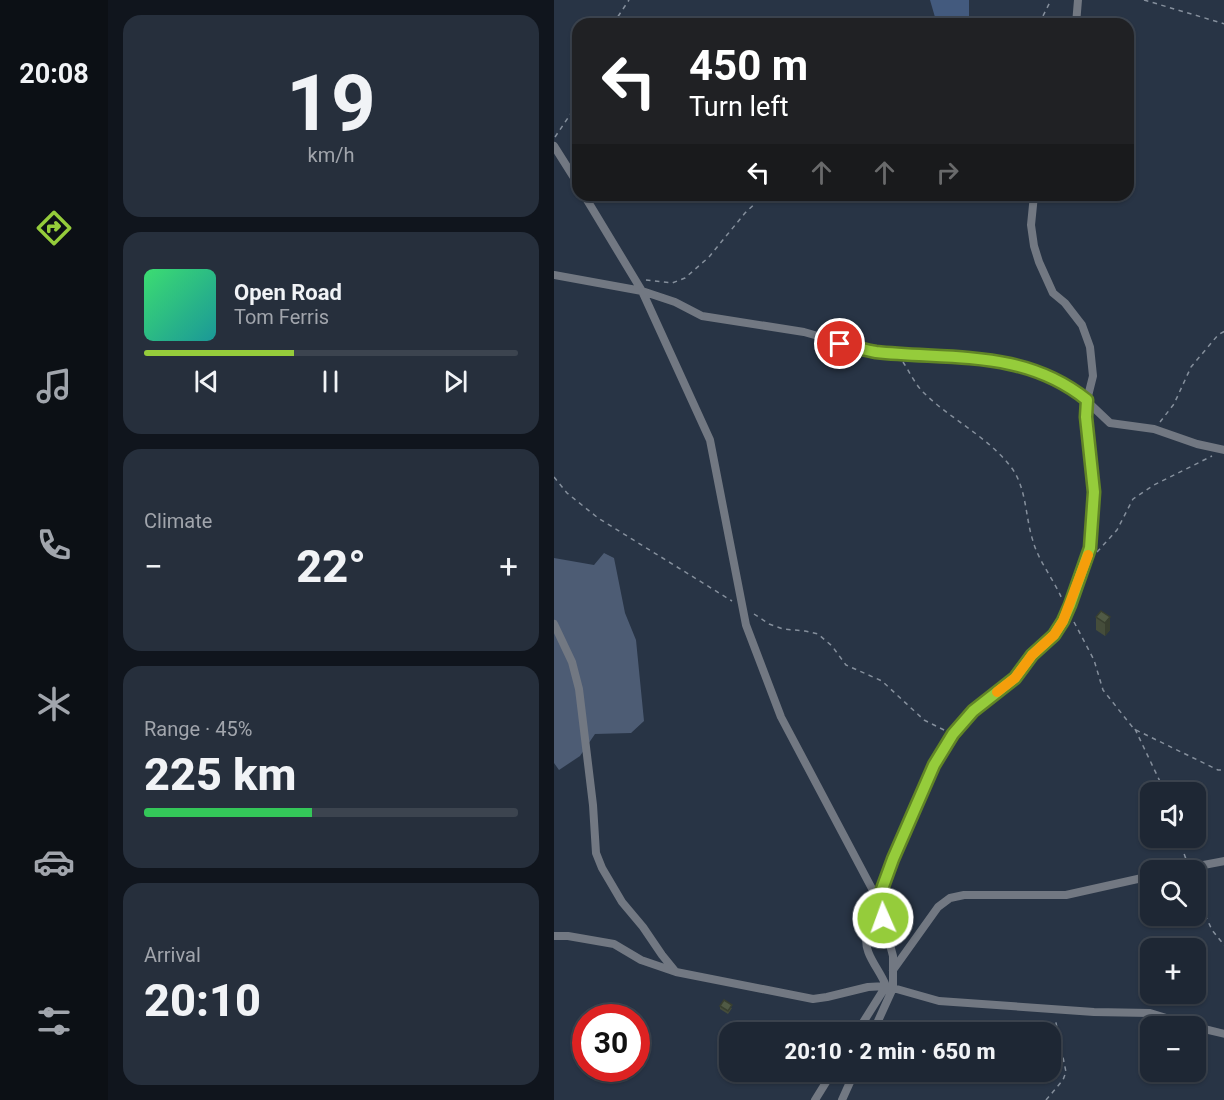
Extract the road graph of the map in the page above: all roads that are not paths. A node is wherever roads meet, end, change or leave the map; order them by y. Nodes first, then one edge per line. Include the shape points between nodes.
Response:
1 (1078, 0) edge
2 (1076, 18) edge
3 (554, 146) edge
4 (572, 174) edge
5 (588, 201) edge
6 (1033, 201) edge
7 (554, 276) edge
8 (642, 291) junction
9 (1087, 400) junction
10 (1221, 452) edge
11 (554, 624) edge
12 (1224, 861) edge
13 (1206, 864) edge
14 (1140, 878) edge
15 (878, 900) junction
16 (554, 936) edge
17 (893, 970) junction
18 (676, 972) junction
19 (889, 987) junction
20 (1160, 1016) edge
21 (864, 1022) edge
22 (877, 1022) edge
23 (1206, 1030) edge
24 (1224, 1034) edge
25 (826, 1082) edge
26 (850, 1082) edge
27 (815, 1100) edge
28 (842, 1100) edge

1 - 2 street
3 - 4 street
5 - 8 street
6 - 9 street via 1031,225 1040,262 1053,293 1082,325 1090,347 1093,376
7 - 8 street
8 - 9 street via 702,316 804,332 874,352 1008,362 1072,387
8 - 15 street via 710,440 746,625 773,697
9 - 10 street via 1110,423 1154,429
9 - 15 street via 1094,492 1090,548 1068,610 1054,635 1015,678 973,711 953,734 934,765
11 - 18 street via 572,662 579,689 596,853 622,902
12 - 13 street
14 - 17 street via 1066,895 950,898 938,907
15 - 17 street
15 - 19 street via 866,941
16 - 18 street via 614,944 641,960
17 - 19 street
18 - 19 street via 813,999 868,987
19 - 20 street via 939,1001
19 - 21 street
19 - 22 street
23 - 24 street
25 - 27 street
26 - 28 street

